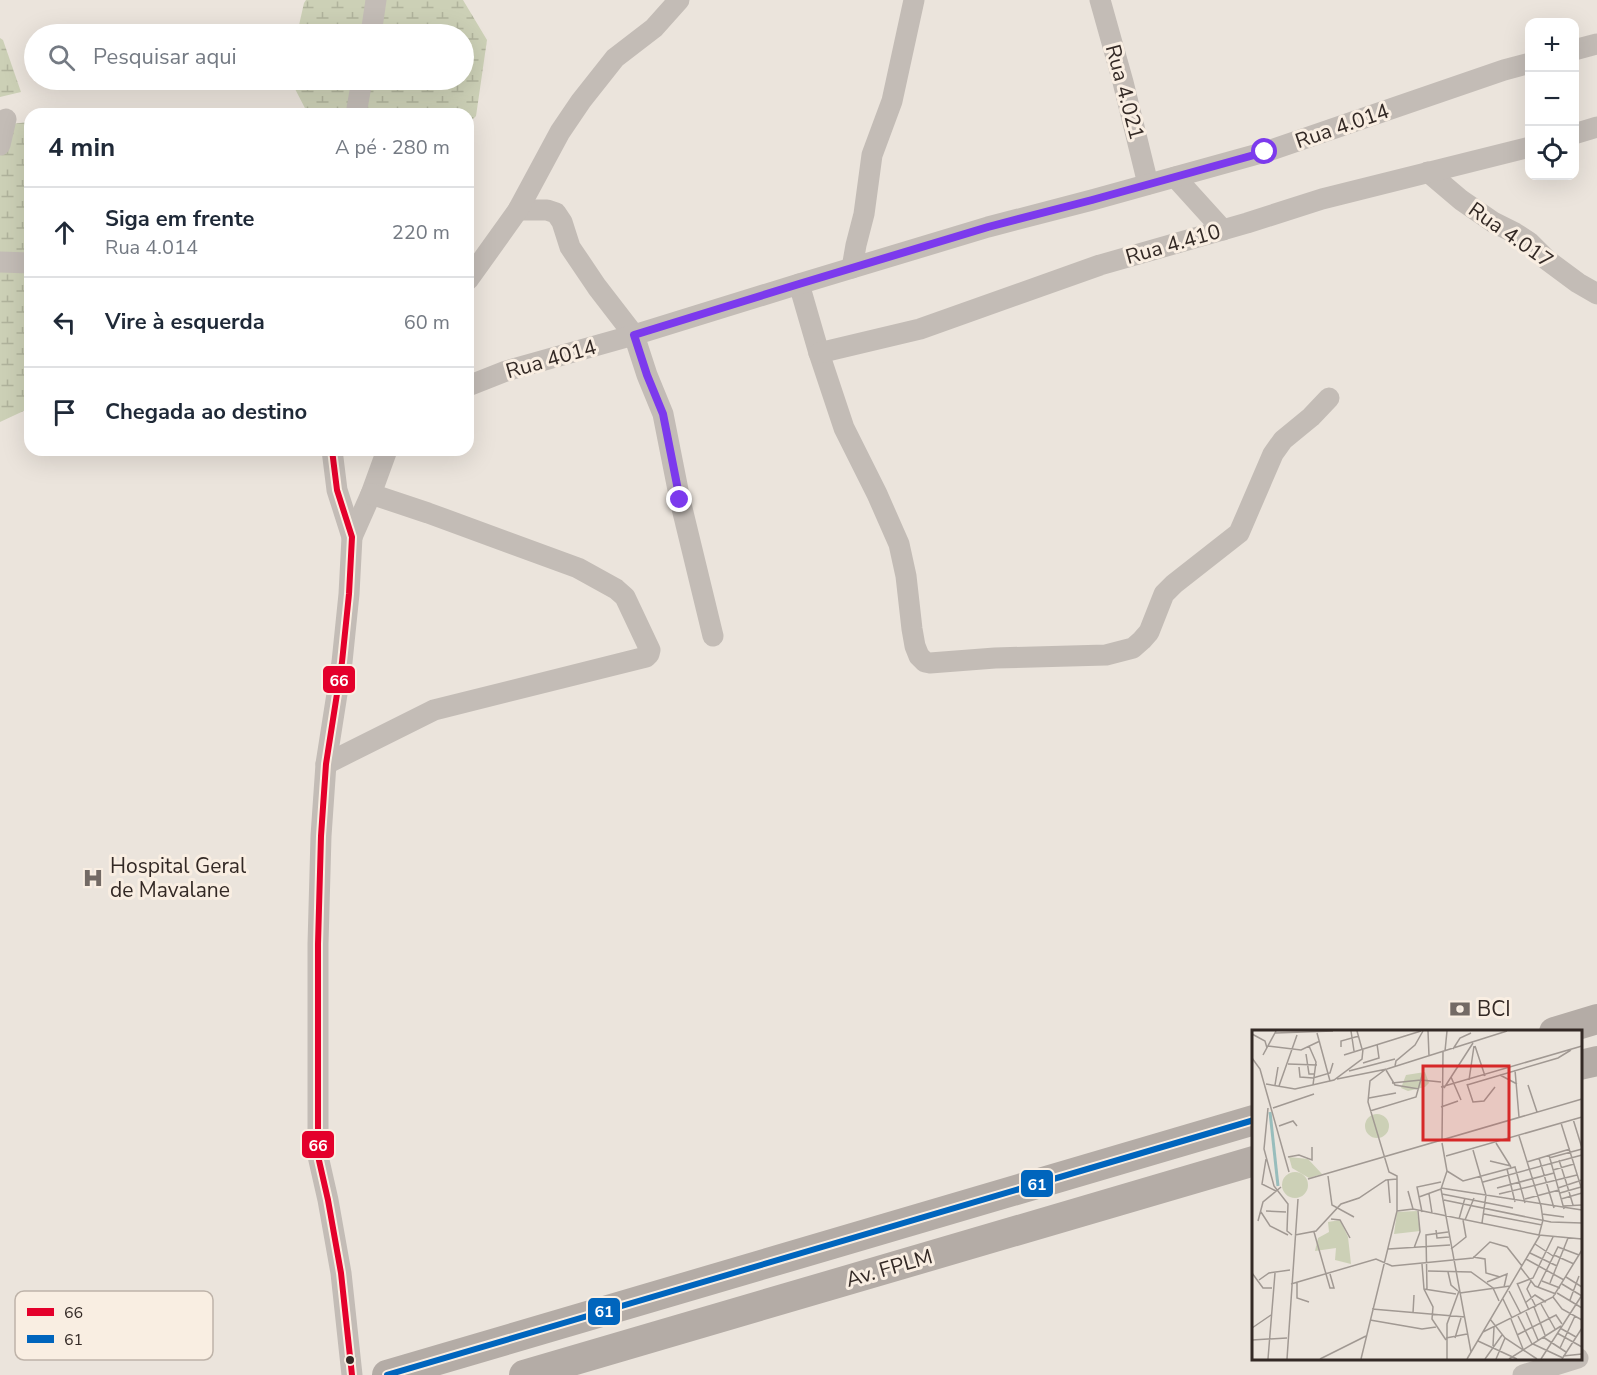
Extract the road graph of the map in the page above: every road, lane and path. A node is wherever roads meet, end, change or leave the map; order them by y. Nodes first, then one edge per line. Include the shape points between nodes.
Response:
1 (375, 0) edge
2 (679, 0) edge
3 (914, 0) edge
4 (1100, 0) edge
5 (372, 24) edge
6 (1597, 44) edge
7 (1579, 49) edge
8 (1525, 64) edge
9 (360, 90) edge
10 (357, 108) edge
11 (6, 119) dead end
12 (1597, 127) edge
13 (1579, 133) edge
14 (0, 145) edge
15 (1525, 148) edge
16 (1428, 172) junction
17 (1175, 177) junction
18 (1148, 184) junction
19 (518, 210) junction
20 (1223, 230) junction
21 (0, 262) edge
22 (24, 263) edge
23 (852, 268) junction
24 (474, 272) edge
25 (799, 284) junction
26 (1597, 294) edge
27 (634, 335) junction
28 (819, 353) junction
29 (474, 384) edge
30 (1329, 398) dead end
31 (333, 456) edge
32 (385, 456) edge
33 (371, 494) junction
34 (352, 537) junction
35 (712, 636) dead end
36 (326, 764) junction
37 (1597, 1019) edge
38 (1561, 1030) edge
39 (1597, 1061) edge
40 (1582, 1065) edge
41 (1252, 1121) edge
42 (1252, 1162) edge
43 (1597, 1353) edge
44 (1582, 1357) edge
45 (1572, 1360) edge
46 (477, 1362) edge
47 (352, 1375) edge
48 (387, 1375) edge
49 (524, 1375) edge
50 (1523, 1375) edge

1 - 5 street
2 - 19 street via 654,28 615,58 581,100
3 - 23 street via 892,101 872,155
4 - 18 street, Rua 4.021
6 - 7 street
8 - 17 street, Rua 4.014 via 1265,152
9 - 10 street
11 - 14 street
12 - 13 street
15 - 16 street, Rua 4.410
16 - 20 street, Rua 4.410
16 - 26 street, Rua 4.017 via 1461,200 1529,242 1547,260
17 - 18 street, Rua 4.014
17 - 20 street
18 - 23 street, Rua 4.014
19 - 24 street
19 - 27 street via 556,213 570,247
20 - 28 street, Rua 4.410 via 1100,265 920,329
21 - 22 street
23 - 25 street, Rua 4.014
25 - 27 street, Rua 4.014
25 - 28 street
27 - 29 street, Rua 4014
27 - 35 street via 663,414
28 - 30 street via 844,428 898,544 915,646 919,656 930,663 1106,655 1133,648 1149,632 1164,594 1239,533 1273,453
31 - 34 street via 337,490
32 - 33 street
33 - 34 street
33 - 36 street via 578,568 625,597 650,650 646,657 434,710
34 - 36 street via 342,662
36 - 47 street via 318,944 318,1156 341,1273
37 - 38 main road
39 - 40 main road
41 - 46 main road, Av. FPLM
42 - 49 main road, Av. FPLM
43 - 44 street
45 - 50 street
46 - 48 main road, Av. FPLM

